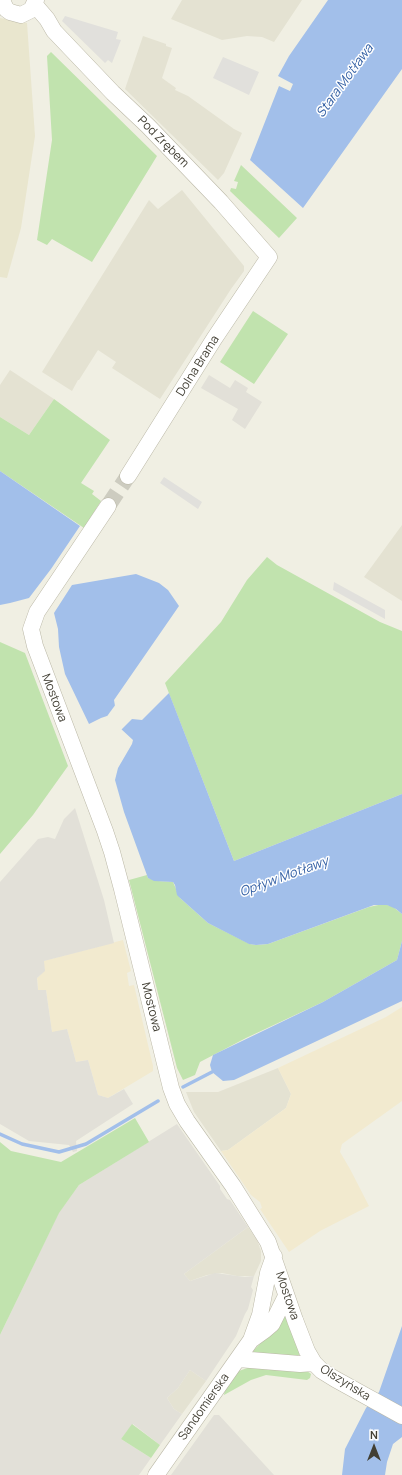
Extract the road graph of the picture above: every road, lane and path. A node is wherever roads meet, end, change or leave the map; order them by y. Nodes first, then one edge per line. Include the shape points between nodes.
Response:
1 (2, 0) edge
2 (33, 6) edge
3 (269, 257) joint
4 (128, 476) tunnel mouth
5 (108, 506) tunnel mouth
6 (274, 1256) junction
7 (286, 1296) junction
8 (251, 1340) junction
9 (238, 1359) junction
10 (314, 1363) junction
11 (402, 1416) edge
12 (156, 1475) edge

1 - 2 street via 6,9 21,15
2 - 3 street, Pod Zrębem via 43,27 54,30 221,202
3 - 4 street, Dolna Brama
5 - 6 street, Mostowa via 37,612 31,630 112,852 170,1088 187,1121 233,1186
6 - 7 street, Mostowa
6 - 8 street, Sandomierska via 260,1315
7 - 8 street, Sandomierska via 272,1324
7 - 10 street, Mostowa
8 - 9 street, Sandomierska
9 - 10 street, Olszyńska
9 - 12 street, Sandomierska
10 - 11 street, Olszyńska via 322,1371

